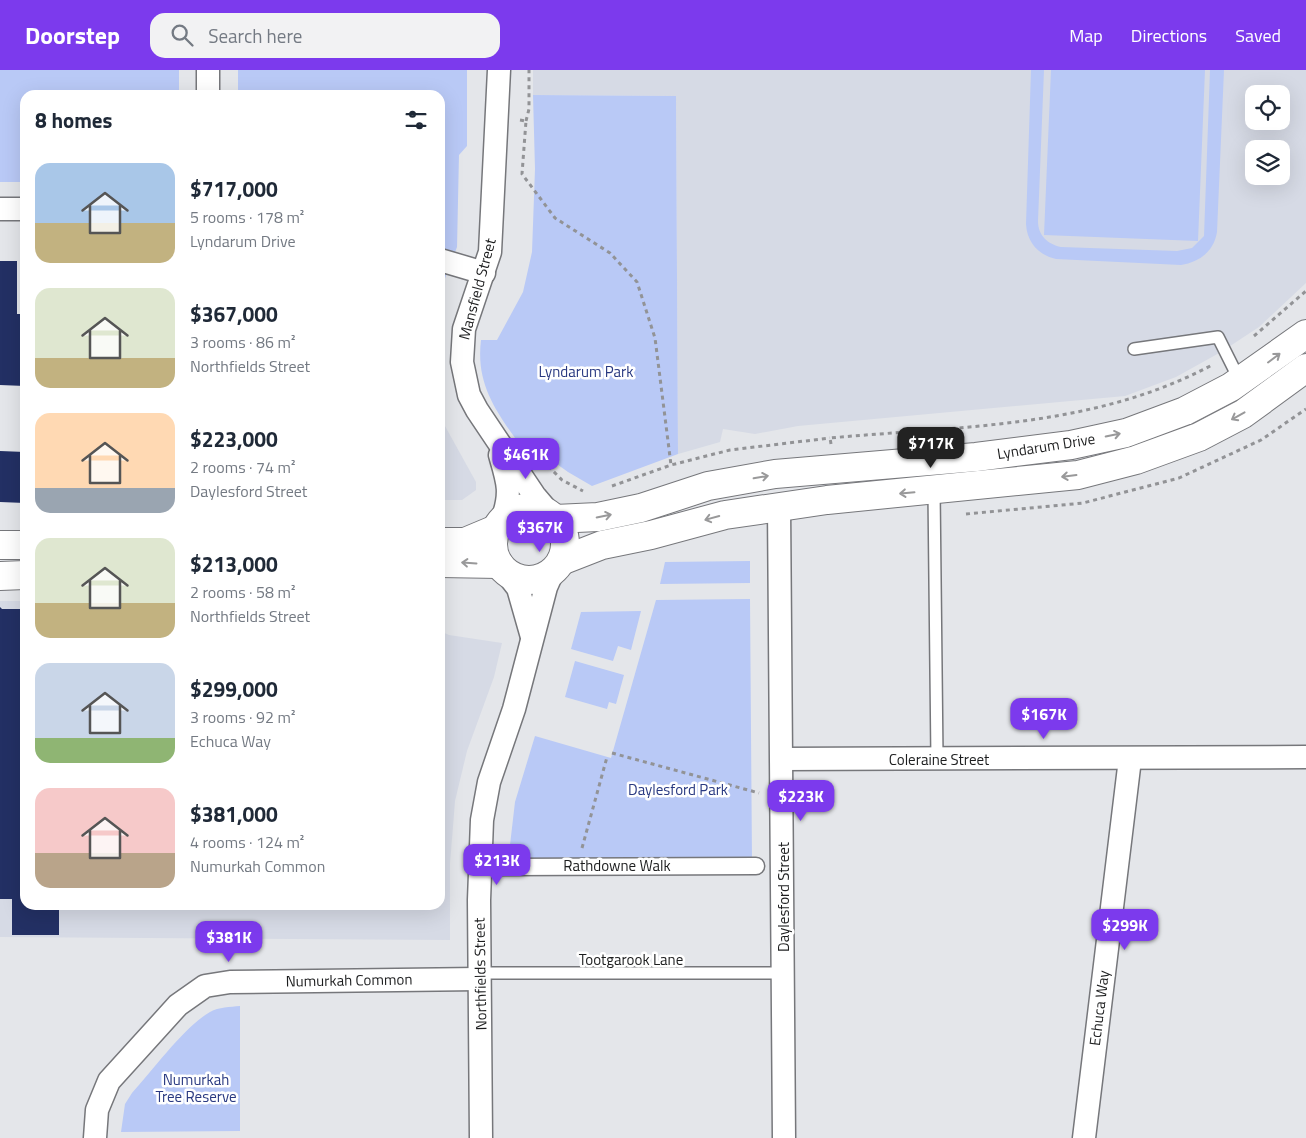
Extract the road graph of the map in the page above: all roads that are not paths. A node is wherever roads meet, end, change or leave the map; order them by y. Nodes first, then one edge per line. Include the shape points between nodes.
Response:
1 (208, 70) edge
2 (499, 70) edge
3 (208, 90) edge
4 (0, 209) edge
5 (20, 209) edge
6 (445, 261) edge
7 (484, 273) junction
8 (1305, 337) edge
9 (1134, 349) dead end
10 (1306, 368) edge
11 (1240, 381) junction
12 (495, 439) junction
13 (934, 490) junction
14 (779, 506) junction
15 (553, 517) junction
16 (499, 525) junction
17 (445, 542) edge
18 (20, 545) edge
19 (0, 546) edge
20 (445, 563) edge
21 (557, 566) junction
22 (501, 567) junction
23 (20, 575) edge
24 (0, 576) edge
25 (532, 638) junction
26 (1306, 757) edge
27 (1130, 758) junction
28 (782, 759) junction
29 (936, 759) junction
30 (756, 866) dead end
31 (479, 867) junction
32 (783, 973) junction
33 (480, 976) junction
34 (95, 1138) edge
35 (481, 1138) edge
36 (784, 1138) edge
37 (1084, 1138) edge

1 - 3 street
2 - 7 street, Mansfield Street via 493,227
4 - 5 street
6 - 7 street
7 - 12 street, Mansfield Street via 464,329 462,362 469,395
11 -> 8 street, Lyndarum Drive
9 - 11 lane via 1218,337
10 -> 13 street, Lyndarum Drive via 1243,414 1199,437 1136,460 1078,474
15 -> 11 street, Lyndarum Drive via 598,517 641,508 708,486 775,474 976,457 1071,445 1126,432 1185,412
12 - 15 street, Mansfield Street
12 - 16 street, Mansfield Street via 507,478 509,501
13 -> 14 street, Lyndarum Drive
13 - 29 lane
14 -> 21 street, Lyndarum Drive via 725,515 602,545
14 - 28 street, Daylesford Street
15 - 16 street via 539,509 525,508 512,512
15 - 21 street via 562,528 565,539
16 - 17 street via 465,542
16 - 22 street via 493,548
18 - 19 street
22 -> 20 street
21 - 22 street via 542,578 528,580 515,577
21 - 25 street, Northfields Street via 546,587
22 - 25 street, Northfields Street via 518,588
23 - 24 street
25 - 31 street, Northfields Street via 514,709 489,782 482,820
26 - 27 street, Coleraine Street
27 - 29 street, Coleraine Street
27 - 37 street, Echuca Way
28 - 29 street, Coleraine Street
28 - 32 street, Daylesford Street
30 - 31 street, Rathdowne Walk
31 - 33 street, Northfields Street
32 - 33 lane, Tootgarook Lane
32 - 36 street, Daylesford Street
33 - 34 street, Numurkah Common via 230,982 205,986 178,1005 109,1081 96,1110
33 - 35 street, Northfields Street

